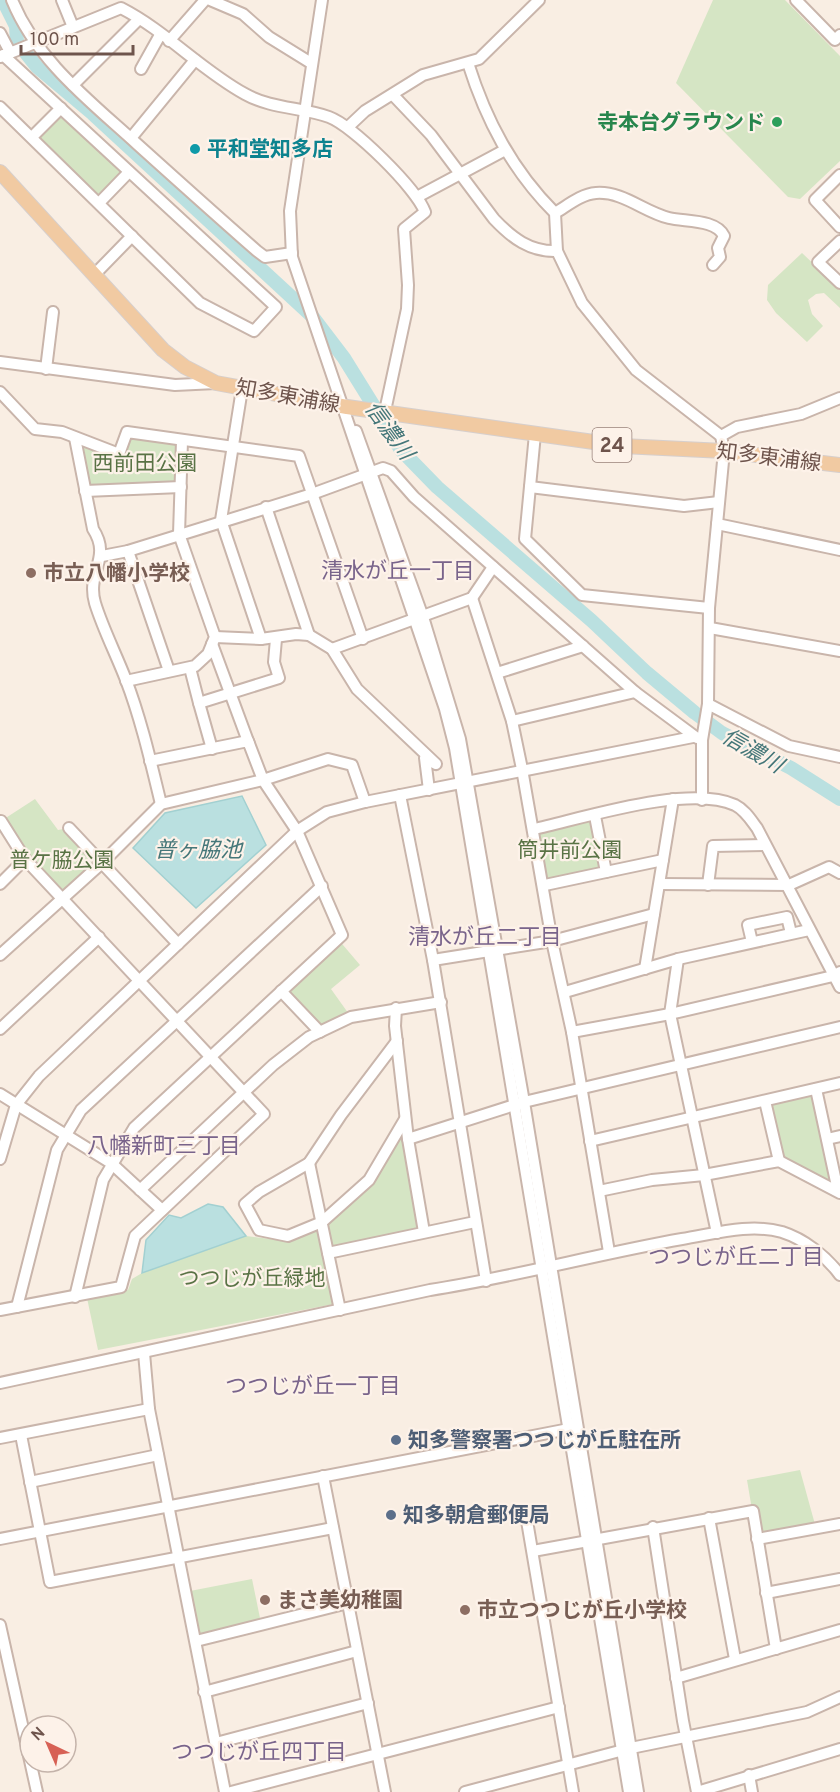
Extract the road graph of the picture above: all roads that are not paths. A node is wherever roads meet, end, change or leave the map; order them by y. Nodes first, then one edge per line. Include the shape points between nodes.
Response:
1 (12, 0) edge
2 (62, 0) edge
3 (205, 0) edge
4 (210, 0) edge
5 (322, 0) edge
6 (539, 0) edge
7 (796, 0) edge
8 (119, 4) edge
9 (139, 19) junction
10 (73, 27) junction
11 (0, 33) edge
12 (840, 35) edge
13 (165, 38) junction
14 (31, 44) junction
15 (6, 54) edge
16 (195, 60) junction
17 (311, 63) junction
18 (468, 63) junction
19 (141, 69) dead end
20 (73, 85) junction
21 (393, 95) junction
22 (0, 106) edge
23 (61, 108) junction
24 (304, 112) junction
25 (348, 127) junction
26 (32, 137) junction
27 (131, 138) junction
28 (505, 150) junction
29 (129, 171) junction
30 (0, 172) edge
31 (459, 174) junction
32 (840, 175) edge
33 (417, 197) junction
34 (99, 203) junction
35 (555, 213) junction
36 (840, 226) edge
37 (132, 236) junction
38 (840, 241) edge
39 (557, 251) junction
40 (292, 253) junction
41 (713, 265) dead end
42 (94, 275) junction
43 (840, 283) edge
44 (53, 312) dead end
45 (0, 362) edge
46 (46, 369) junction
47 (216, 383) junction
48 (242, 389) junction
49 (0, 392) edge
50 (840, 398) edge
51 (343, 406) junction
52 (385, 411) junction
53 (535, 434) junction
54 (721, 436) junction
55 (75, 438) junction
56 (182, 441) junction
57 (232, 448) junction
58 (724, 451) junction
59 (836, 467) edge
60 (368, 474) junction
61 (181, 487) junction
62 (530, 487) junction
63 (85, 491) junction
64 (312, 494) junction
65 (719, 502) junction
66 (266, 507) junction
67 (221, 520) junction
68 (717, 524) junction
69 (179, 534) junction
70 (840, 550) edge
71 (128, 551) junction
72 (102, 556) junction
73 (493, 567) junction
74 (472, 598) junction
75 (709, 608) junction
76 (418, 619) junction
77 (710, 628) junction
78 (309, 635) junction
79 (261, 639) junction
80 (276, 639) junction
81 (363, 639) junction
82 (214, 640) junction
83 (583, 646) junction
84 (332, 649) junction
85 (840, 651) edge
86 (190, 668) junction
87 (169, 671) junction
88 (497, 673) junction
89 (126, 681) junction
90 (635, 692) junction
91 (230, 693) junction
92 (199, 703) junction
93 (708, 704) junction
94 (512, 721) junction
95 (699, 737) junction
96 (249, 744) junction
97 (212, 749) junction
98 (840, 757) edge
99 (150, 761) junction
100 (522, 769) junction
101 (263, 780) junction
102 (465, 781) junction
103 (429, 790) junction
104 (400, 795) junction
105 (673, 799) junction
106 (702, 800) junction
107 (365, 802) junction
108 (161, 804) junction
109 (595, 816) junction
110 (1, 821) edge
111 (69, 828) dead end
112 (534, 829) junction
113 (297, 831) junction
114 (765, 845) junction
115 (26, 859) junction
116 (663, 860) junction
117 (103, 862) junction
118 (606, 872) junction
119 (840, 873) edge
120 (0, 884) edge
121 (660, 884) junction
122 (545, 885) junction
123 (708, 885) junction
124 (789, 885) junction
125 (321, 886) junction
126 (62, 897) junction
127 (654, 915) junction
128 (809, 930) junction
129 (791, 933) junction
130 (99, 938) junction
131 (552, 941) junction
132 (752, 942) junction
133 (178, 944) junction
134 (493, 949) junction
135 (0, 955) edge
136 (678, 959) junction
137 (434, 960) junction
138 (645, 969) junction
139 (837, 974) edge
140 (139, 980) junction
141 (840, 987) edge
142 (281, 991) junction
143 (565, 992) junction
144 (441, 1002) junction
145 (396, 1008) junction
146 (670, 1014) junction
147 (176, 1020) junction
148 (840, 1027) edge
149 (0, 1029) edge
150 (320, 1032) junction
151 (572, 1032) junction
152 (397, 1041) junction
153 (210, 1057) junction
154 (682, 1065) junction
155 (840, 1083) edge
156 (816, 1089) junction
157 (581, 1090) junction
158 (246, 1093) junction
159 (0, 1094) edge
160 (765, 1101) junction
161 (519, 1104) junction
162 (16, 1105) junction
163 (693, 1118) junction
164 (405, 1119) junction
165 (459, 1123) junction
166 (67, 1136) junction
167 (840, 1136) edge
168 (408, 1139) junction
169 (827, 1139) junction
170 (590, 1141) junction
171 (0, 1159) edge
172 (779, 1161) junction
173 (111, 1163) junction
174 (309, 1163) junction
175 (704, 1175) junction
176 (140, 1190) junction
177 (599, 1191) junction
178 (839, 1192) edge
179 (162, 1210) junction
180 (322, 1222) junction
181 (475, 1222) junction
182 (424, 1232) junction
183 (717, 1233) junction
184 (609, 1252) junction
185 (328, 1253) junction
186 (546, 1267) junction
187 (840, 1275) edge
188 (486, 1281) junction
189 (75, 1297) junction
190 (17, 1307) junction
191 (0, 1310) edge
192 (340, 1310) junction
193 (144, 1353) junction
194 (0, 1383) edge
195 (149, 1409) junction
196 (573, 1428) junction
197 (21, 1436) junction
198 (0, 1438) edge
199 (158, 1455) junction
200 (323, 1476) junction
201 (30, 1482) junction
202 (168, 1507) junction
203 (709, 1518) junction
204 (528, 1521) dead end
205 (840, 1524) edge
206 (653, 1527) junction
207 (333, 1528) junction
208 (40, 1531) junction
209 (0, 1539) edge
210 (592, 1539) junction
211 (758, 1539) junction
212 (533, 1551) junction
213 (178, 1558) junction
214 (840, 1579) edge
215 (766, 1593) junction
216 (348, 1603) junction
217 (0, 1625) edge
218 (840, 1630) edge
219 (196, 1641) junction
220 (776, 1649) junction
221 (357, 1651) junction
222 (735, 1659) junction
223 (676, 1678) junction
224 (204, 1692) junction
225 (840, 1697) edge
226 (368, 1703) junction
227 (559, 1707) junction
228 (686, 1735) junction
229 (216, 1743) junction
230 (840, 1749) edge
231 (627, 1750) junction
232 (377, 1755) junction
233 (568, 1765) junction
234 (749, 1775) junction
235 (37, 1792) edge
236 (225, 1792) edge
237 (231, 1792) edge
238 (384, 1792) edge
239 (465, 1792) edge
240 (573, 1792) edge
241 (629, 1792) edge
242 (638, 1792) edge
243 (697, 1792) edge
244 (752, 1792) edge

1 - 14 street
2 - 10 street
3 - 13 street
4 - 17 street via 243,14 269,37
5 - 17 street
6 - 18 street via 479,59
7 - 12 street via 835,40
8 - 9 street
8 - 10 street
9 - 13 street
9 - 20 street
10 - 14 street
11 - 15 street
13 - 16 street
13 - 19 street
14 - 15 street
14 - 20 street
15 - 23 street
16 - 24 street via 247,95 266,104
16 - 27 street
17 - 24 street
18 - 21 street via 423,75
18 - 28 street via 485,112
20 - 27 street
21 - 25 street via 365,111
21 - 31 street via 416,117
22 - 26 street
23 - 26 street
23 - 29 street
24 - 25 street via 326,116
24 - 40 street via 290,211
25 - 33 street
26 - 34 street
27 - 40 street via 262,255
28 - 31 street
28 - 35 street via 536,194
29 - 34 street
29 - 37 street via 276,307 254,331 200,303
30 - 42 main road, 知多東浦線 / 24
31 - 33 street
31 - 39 street via 508,235 534,248
32 - 36 street via 815,200
33 - 52 street via 425,213 404,230 407,309
34 - 37 street
35 - 39 street
35 - 41 street via 597,193 617,196 667,218 703,223 721,230 724,236 718,248 720,257
37 - 42 street
38 - 43 street via 818,262
39 - 54 street via 582,303 636,370
40 - 51 street
42 - 47 main road, 知多東浦線 / 24 via 163,350 184,367
44 - 46 street
45 - 46 street
46 - 47 street via 175,385
47 - 48 main road, 知多東浦線 / 24
48 - 51 main road, 知多東浦線 / 24
48 - 57 street
49 - 55 street via 35,429
50 - 54 street via 801,414 737,427
51 - 52 main road, 知多東浦線 / 24
51 - 60 street
52 - 53 main road, 知多東浦線 / 24
53 - 58 main road, 知多東浦線 / 24 via 622,446
53 - 62 street
54 - 58 street
55 - 56 street via 119,454 128,432
55 - 63 street
56 - 57 street
56 - 61 street
57 - 64 street via 299,456
57 - 67 street
58 - 59 main road, 知多東浦線 / 24
58 - 65 street
60 - 64 street
60 - 73 street via 383,468 391,471 414,497
60 - 76 street
61 - 63 street
61 - 69 street
62 - 65 street via 684,506
62 - 75 street via 525,539 582,596
63 - 72 street
64 - 66 street
64 - 81 street
65 - 68 street
66 - 67 street
66 - 78 street
67 - 69 street
67 - 79 street
68 - 70 street
68 - 75 street
69 - 71 street
69 - 82 street
71 - 72 street
71 - 87 street
72 - 89 street via 91,583
73 - 74 street
73 - 83 street
74 - 76 street
74 - 88 street
75 - 77 street
76 - 81 street
76 - 102 street via 449,695
77 - 85 street
77 - 93 street
78 - 80 street
78 - 84 street
79 - 80 street
79 - 82 street
80 - 91 street via 274,662 279,678
81 - 84 street
82 - 86 street via 208,654
82 - 91 street
83 - 88 street
83 - 90 street
84 - 103 street via 357,689 436,764 425,758
86 - 87 street
86 - 92 street
87 - 89 street
88 - 94 street
89 - 99 street
90 - 94 street
90 - 95 street
91 - 92 street
91 - 96 street
92 - 97 street
93 - 95 street
93 - 98 street via 789,746
94 - 100 street
95 - 100 street
95 - 106 street
96 - 97 street via 248,741
96 - 101 street
97 - 99 street
99 - 108 street
100 - 102 street
100 - 112 street
101 - 107 street via 328,759 352,765
101 - 108 street
101 - 113 street
102 - 103 street
102 - 134 street
103 - 104 street
104 - 107 street
104 - 137 street
105 - 106 street
105 - 109 street
105 - 116 street
106 - 114 street via 737,806 748,816
107 - 113 street via 327,812
108 - 117 street
109 - 112 street
109 - 118 street
110 - 115 street
111 - 117 street
112 - 122 street
113 - 125 street
113 - 133 street
114 - 123 street via 713,846
114 - 124 street
115 - 120 street
115 - 126 street
116 - 118 street
116 - 121 street
117 - 126 street
117 - 133 street
118 - 122 street
119 - 124 street via 829,867
121 - 123 street
121 - 127 street
122 - 131 street
123 - 124 street
124 - 128 street
125 - 142 street via 342,934
125 - 147 street
126 - 130 street
126 - 135 street
127 - 131 street
127 - 138 street
128 - 129 street
128 - 139 street
129 - 132 street
129 - 132 street via 787,916 748,925
130 - 140 street
130 - 149 street
131 - 134 street
131 - 143 street
132 - 136 street
133 - 140 street
134 - 137 street
134 - 161 street
136 - 138 street
136 - 146 street
137 - 144 street
138 - 143 street
139 - 141 street
139 - 146 street
140 - 147 street
140 - 162 street via 55,1058
142 - 150 street
142 - 153 street
143 - 151 street
144 - 145 street
144 - 165 street
145 - 150 street via 351,1017
145 - 152 street
146 - 151 street
146 - 154 street
147 - 153 street
147 - 166 street via 81,1110
148 - 154 street
150 - 158 street via 273,1065
151 - 157 street
152 - 164 street
152 - 174 street
153 - 158 street
153 - 173 street via 134,1128
154 - 157 street
154 - 163 street
155 - 156 street
156 - 160 street
156 - 169 street
157 - 161 street
157 - 170 street
158 - 176 street
158 - 179 street via 264,1114
159 - 162 street
160 - 163 street
160 - 172 street
161 - 165 street
161 - 186 street
162 - 166 street
162 - 171 street
163 - 170 street
163 - 175 street
164 - 168 street
164 - 180 street via 369,1180
165 - 168 street
165 - 181 street
166 - 173 street
166 - 190 street via 57,1150
167 - 169 street
168 - 182 street
169 - 178 street
170 - 177 street
172 - 175 street
172 - 178 street
173 - 176 street
173 - 189 street via 103,1180
174 - 180 street
174 - 180 street via 245,1204 259,1230 288,1236
175 - 177 street
175 - 183 street
176 - 179 street
177 - 184 street
179 - 189 street via 135,1236 121,1287
180 - 185 street
181 - 182 street
181 - 188 street
182 - 185 street
183 - 184 street
183 - 187 street via 755,1228 782,1232 820,1253
184 - 186 street
185 - 192 street
186 - 188 street
186 - 196 street
188 - 192 street
189 - 190 street
190 - 191 street
192 - 193 street
193 - 194 street
193 - 195 street
195 - 197 street
195 - 199 street
196 - 200 street
196 - 210 street
197 - 198 street
197 - 201 street
199 - 201 street
199 - 202 street
200 - 202 street
200 - 207 street
201 - 208 street
202 - 208 street
202 - 213 street
203 - 206 street
203 - 211 street via 753,1511
203 - 222 street
204 - 212 street
205 - 211 street
206 - 210 street
206 - 223 street
207 - 213 street
207 - 216 street
208 - 209 street
208 - 213 street via 50,1582
210 - 212 street
210 - 231 street
211 - 215 street
212 - 227 street
213 - 219 street
214 - 215 street
215 - 220 street
216 - 219 street
216 - 221 street
217 - 235 street
218 - 220 street
219 - 224 street
220 - 222 street
221 - 224 street
221 - 226 street
222 - 223 street
223 - 228 street
224 - 229 street
225 - 228 street via 807,1712
226 - 229 street
226 - 232 street
227 - 232 street
227 - 233 street
228 - 231 street
228 - 243 street
229 - 236 street
230 - 234 street
231 - 233 street
231 - 241 street
231 - 242 street
232 - 237 street
232 - 238 street
233 - 239 street
233 - 240 street
234 - 243 street
234 - 244 street

